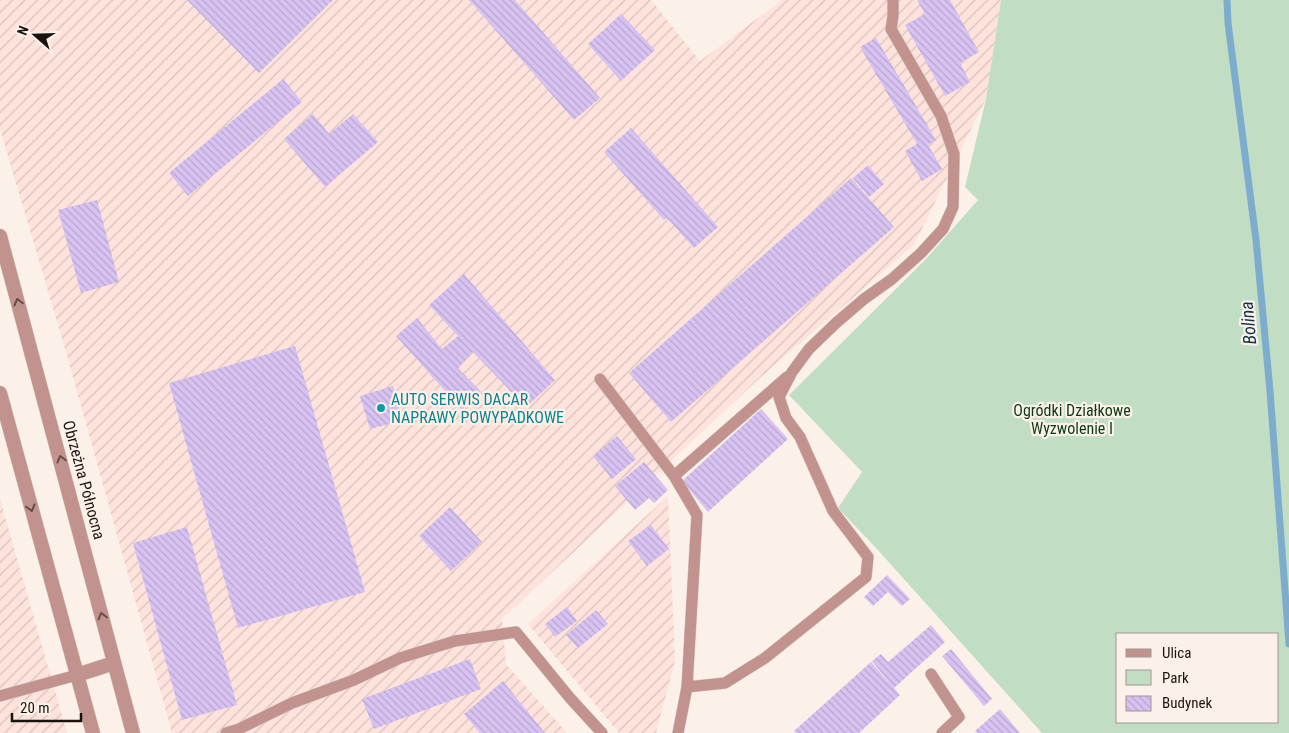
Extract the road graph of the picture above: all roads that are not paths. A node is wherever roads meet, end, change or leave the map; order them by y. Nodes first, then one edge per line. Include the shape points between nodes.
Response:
1 (893, 0) edge
2 (0, 236) edge
3 (792, 372) junction
4 (600, 379) dead end
5 (0, 393) edge
6 (674, 476) junction
7 (114, 663) junction
8 (931, 674) dead end
9 (77, 675) junction
10 (687, 686) junction
11 (0, 696) edge
12 (93, 733) edge
13 (133, 733) edge
14 (226, 733) edge
15 (602, 733) edge
16 (678, 733) edge
17 (942, 733) edge

1 - 3 lane via 891,29 941,116 954,154 953,207 943,228 921,253 836,323 809,349
7 -> 2 street, Obrzeżna Północna
3 - 6 lane
3 - 10 lane via 780,397 786,418 800,437 833,512 868,557 866,577 765,658 725,683
4 - 6 lane
5 -> 9 street
6 - 10 lane via 697,515
7 - 9 street
7 - 13 street, Obrzeżna Północna
8 - 17 lane via 959,717
9 - 11 lane
9 - 12 street
10 - 16 lane
14 - 15 lane via 400,658 456,641 516,632

